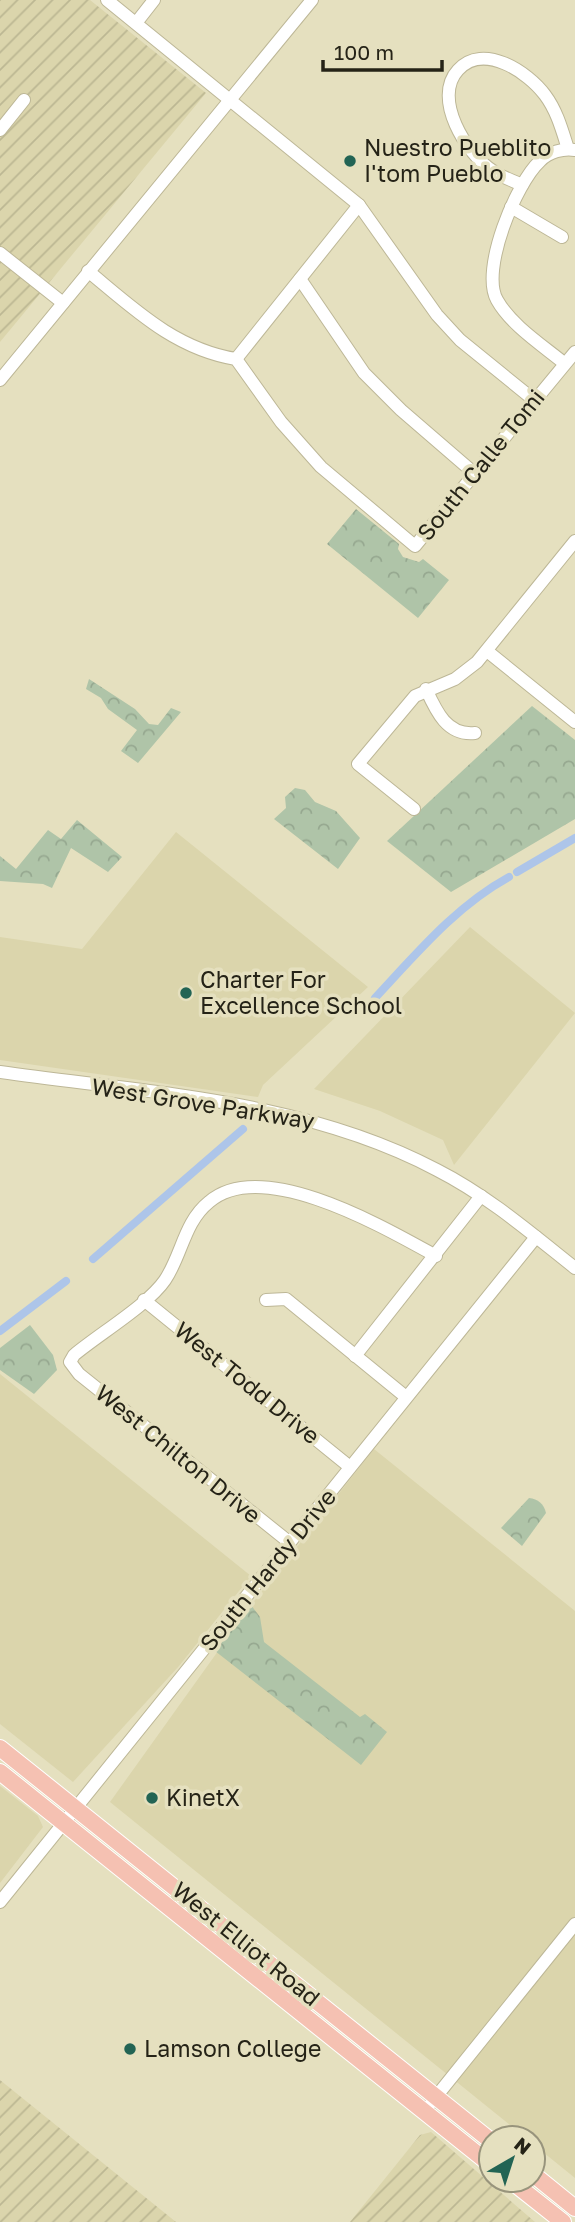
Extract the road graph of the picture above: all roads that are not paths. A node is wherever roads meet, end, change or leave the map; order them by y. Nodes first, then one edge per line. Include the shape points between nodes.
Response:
1 (107, 0) edge
2 (155, 0) edge
3 (312, 0) edge
4 (136, 23) junction
5 (229, 97) junction
6 (24, 100) dead end
7 (0, 130) edge
8 (571, 150) edge
9 (522, 185) junction
10 (359, 205) junction
11 (511, 207) junction
12 (562, 237) dead end
13 (0, 253) edge
14 (88, 271) junction
15 (300, 279) junction
16 (62, 303) junction
17 (575, 352) edge
18 (236, 359) junction
19 (564, 363) junction
20 (0, 380) edge
21 (534, 400) junction
22 (474, 473) junction
23 (575, 541) edge
24 (487, 650) junction
25 (426, 689) junction
26 (575, 722) edge
27 (475, 733) dead end
28 (414, 809) dead end
29 (0, 1072) edge
30 (481, 1196) junction
31 (536, 1237) junction
32 (436, 1256) junction
33 (575, 1268) edge
34 (144, 1300) junction
35 (265, 1300) dead end
36 (355, 1356) junction
37 (405, 1397) junction
38 (350, 1467) junction
39 (289, 1542) junction
40 (0, 1748) edge
41 (0, 1772) edge
42 (75, 1808) junction
43 (64, 1822) junction
44 (0, 1902) edge
45 (575, 1924) edge
46 (435, 2096) junction
47 (425, 2112) junction
48 (477, 2130) edge
49 (477, 2154) edge
50 (547, 2186) edge
51 (528, 2194) edge
52 (575, 2208) edge
53 (563, 2222) edge

1 - 4 street
2 - 4 street
3 - 5 street
4 - 5 street
5 - 10 street
5 - 14 street
6 - 7 street
8 - 9 street via 541,159
8 - 9 street via 544,93 523,75 498,60 483,58 457,70 448,87 449,106 471,150 492,170
9 - 11 street
10 - 15 street
10 - 21 street via 437,315 460,340
11 - 12 street
11 - 19 street via 494,269 496,298 509,316
13 - 16 street
14 - 16 street
14 - 18 street via 166,334 210,355
15 - 18 street
15 - 22 street via 363,373
16 - 20 street
17 - 19 street, South Calle Tomi
18 - 22 street, South Calle Tomi via 307,453 342,489 415,546
19 - 21 street, South Calle Tomi
21 - 22 street, South Calle Tomi
23 - 24 street
24 - 25 street via 455,679
24 - 26 street
25 - 27 street via 448,726 464,735
25 - 28 street via 405,705 358,764
29 - 30 street, West Grove Parkway via 265,1109 382,1144
30 - 31 street, West Grove Parkway
30 - 32 street
31 - 33 street, West Grove Parkway
31 - 37 street, South Hardy Drive
32 - 34 street via 334,1206 267,1186 243,1186 210,1200 195,1216 166,1279
32 - 36 street
34 - 38 street, West Todd Drive
34 - 39 street, West Chilton Drive via 70,1362 79,1374
35 - 36 street via 286,1299
36 - 37 street
37 - 38 street, South Hardy Drive
38 - 39 street, South Hardy Drive
39 - 42 street, South Hardy Drive
40 - 42 main road, West Elliot Road
41 - 43 main road, West Elliot Road
42 - 43 street, South Hardy Drive
42 - 46 main road, West Elliot Road
43 - 44 street, South Hardy Drive
43 - 47 main road, West Elliot Road
45 - 46 street
46 - 47 street
46 - 48 main road, West Elliot Road
47 - 49 main road, West Elliot Road
50 - 52 main road
51 - 53 main road

